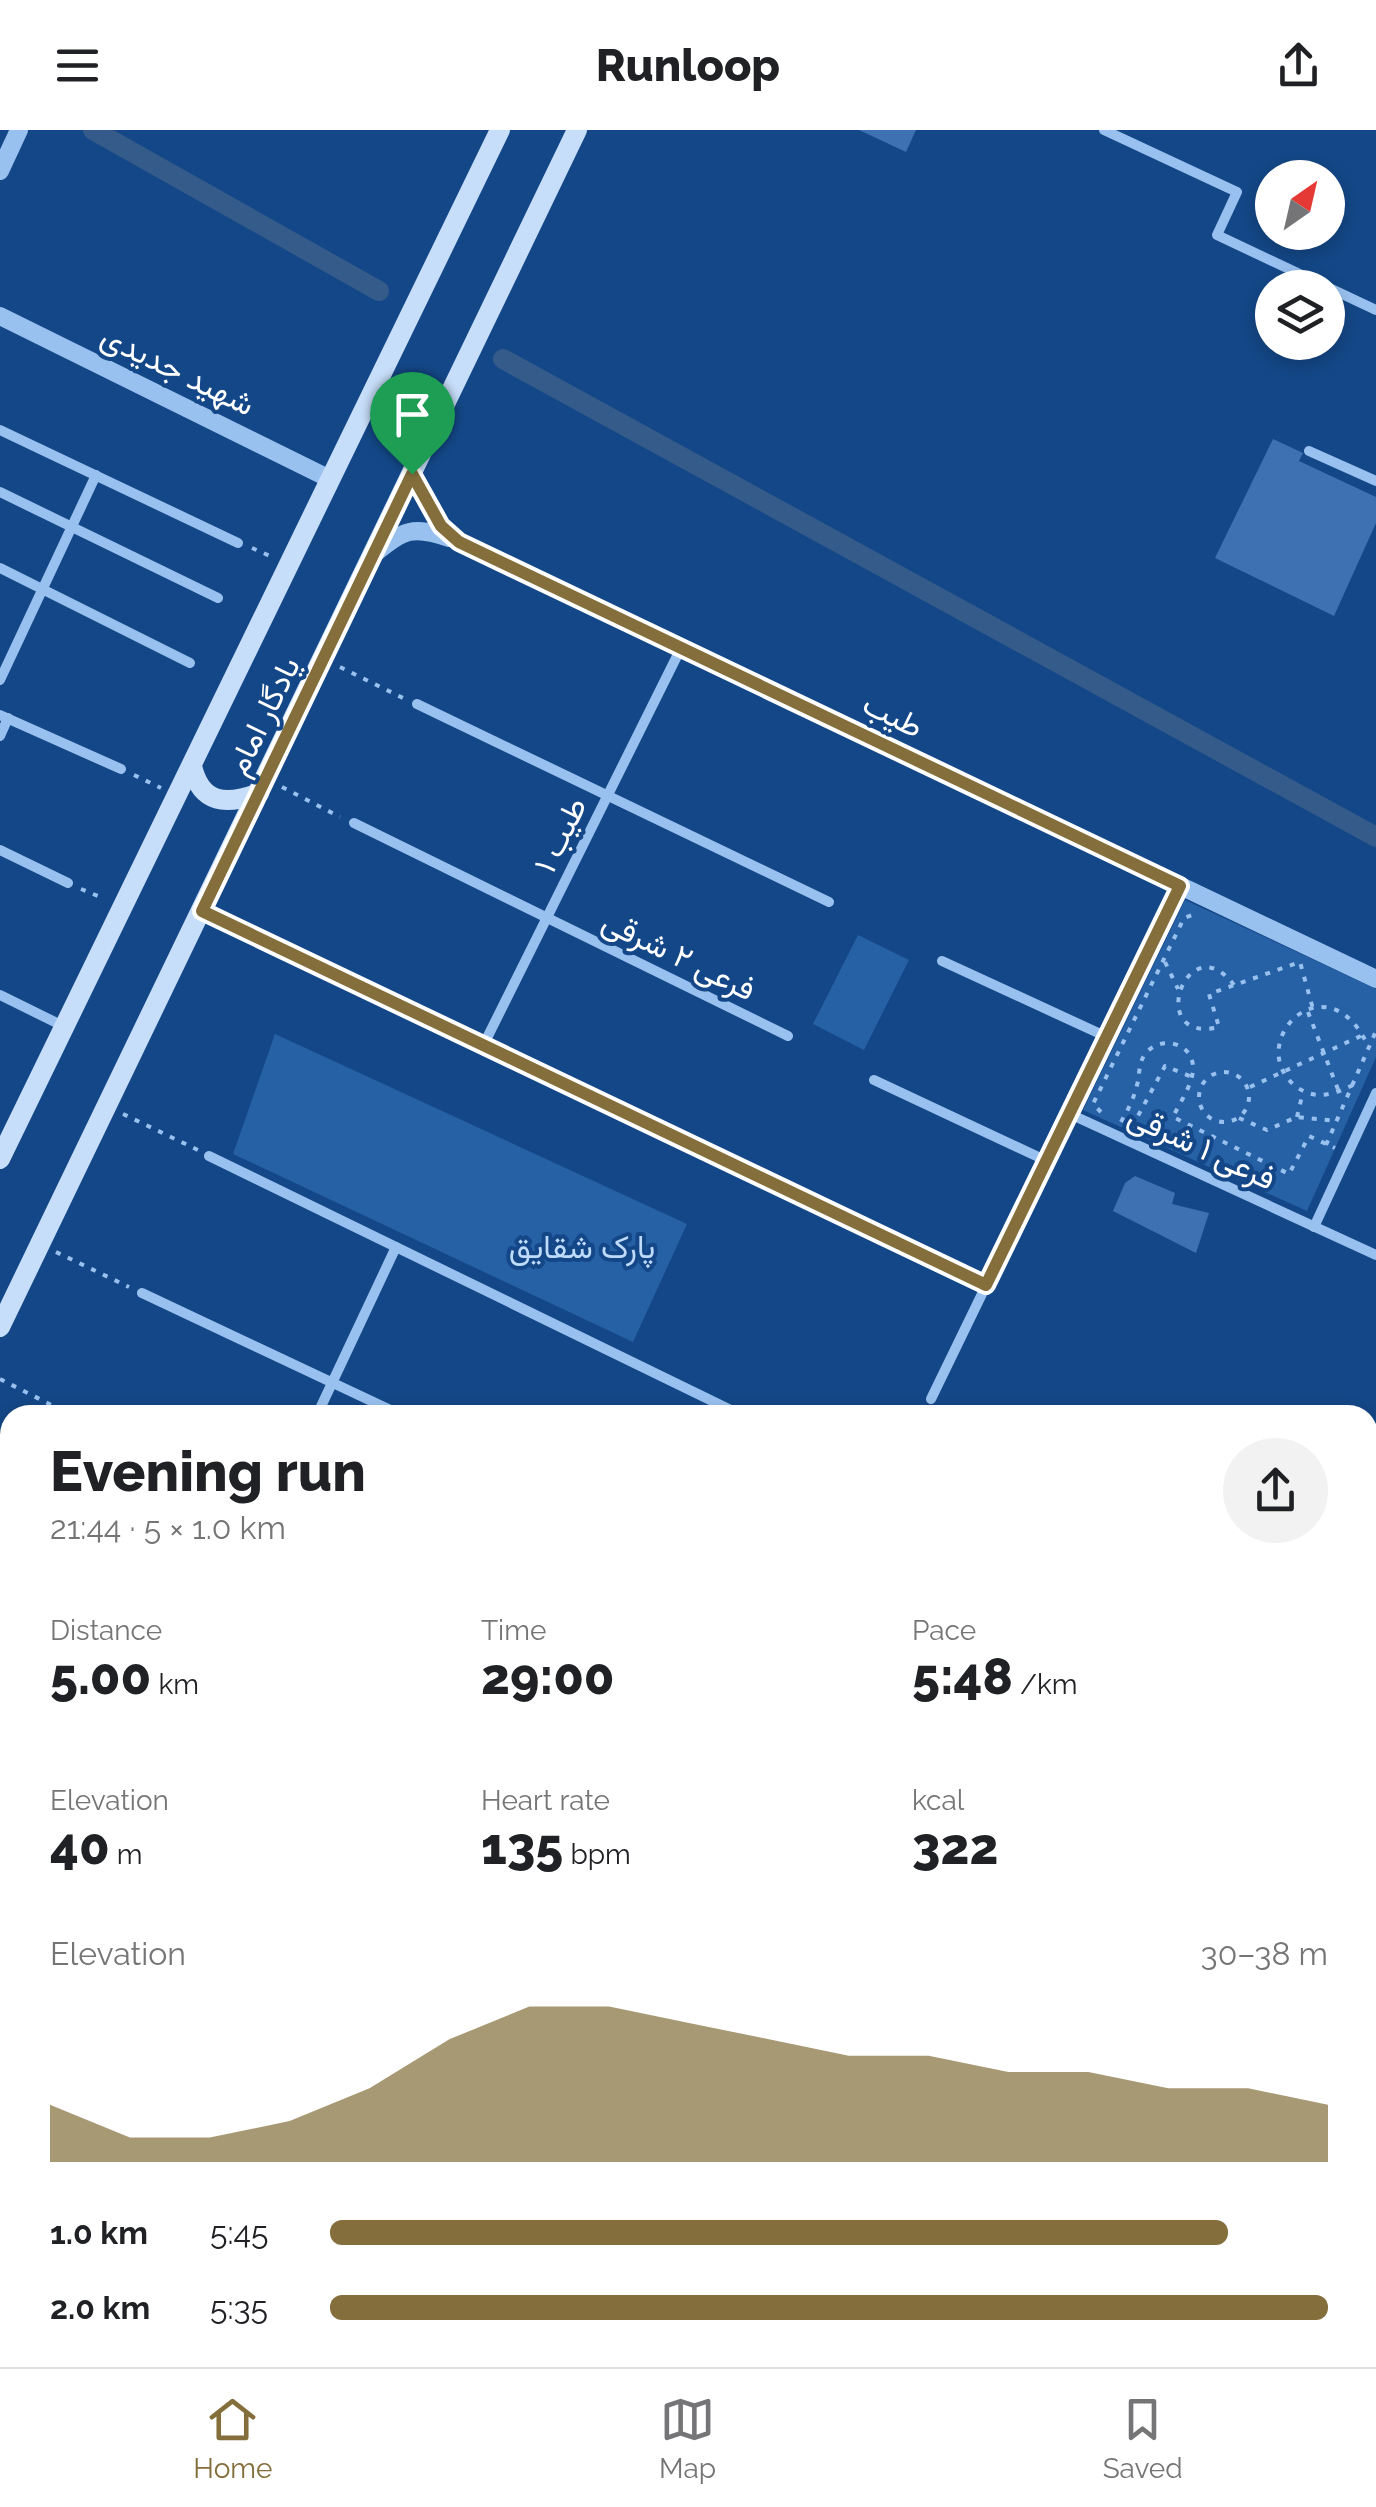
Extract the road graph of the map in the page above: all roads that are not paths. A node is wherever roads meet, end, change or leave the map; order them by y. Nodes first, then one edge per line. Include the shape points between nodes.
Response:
1 (19, 130) edge
2 (500, 130) edge
3 (578, 130) edge
4 (1104, 130) edge
5 (0, 171) edge
6 (1376, 310) edge
7 (0, 316) edge
8 (0, 430) edge
9 (1308, 450) dead end
10 (412, 474) junction
11 (96, 475) junction
12 (330, 479) junction
13 (1376, 481) edge
14 (0, 492) edge
15 (72, 527) junction
16 (238, 542) road end
17 (459, 542) junction
18 (374, 554) junction
19 (0, 568) edge
20 (42, 589) junction
21 (218, 598) dead end
22 (681, 648) junction
23 (190, 663) dead end
24 (0, 680) edge
25 (417, 704) road end
26 (4, 716) edge
27 (0, 736) edge
28 (192, 766) junction
29 (120, 769) road end
30 (263, 786) junction
31 (608, 796) junction
32 (354, 823) road end
33 (0, 850) edge
34 (68, 883) road end
35 (1180, 886) junction
36 (829, 902) dead end
37 (547, 918) junction
38 (942, 961) dead end
39 (308, 962) road end
40 (1376, 979) edge
41 (0, 995) edge
42 (63, 1026) junction
43 (788, 1036) dead end
44 (1108, 1036) junction
45 (484, 1044) junction
46 (874, 1080) dead end
47 (1376, 1092) edge
48 (1070, 1114) junction
49 (209, 1156) road end
50 (0, 1159) edge
51 (1047, 1161) junction
52 (1314, 1226) junction
53 (396, 1247) junction
54 (1376, 1256) edge
55 (986, 1285) junction
56 (142, 1293) road end
57 (0, 1327) edge
58 (332, 1382) junction
59 (931, 1399) dead end
60 (322, 1405) edge
61 (381, 1405) edge
62 (721, 1405) edge

1 - 5 street
2 - 12 main road, یادگار امام
3 - 10 main road, یادگار امام
4 - 6 street via 1237,192 1217,235
7 - 12 street, شهید جدیدی
8 - 11 street
9 - 13 street
10 - 17 street, طیب via 441,526
10 - 18 main road, یادگار امام
11 - 15 street
11 - 16 street
12 - 28 main road, یادگار امام
14 - 15 street
15 - 20 street
15 - 21 street
17 - 18 street via 421,528 398,535
17 - 22 street, طیب
18 - 30 main road, یادگار امام
19 - 20 street
20 - 23 street
20 - 24 street
22 - 31 street, طیب ۱
22 - 35 street, طیب
25 - 31 street
26 - 27 street
26 - 29 street
28 - 30 main road via 196,782 223,801
28 - 42 main road, یادگار امام
30 - 57 main road, یادگار امام
31 - 36 street
31 - 37 street, طیب ۱
32 - 37 street, فرعی ۲ شرقی
33 - 34 street
35 - 40 street, طیب
35 - 44 street
37 - 43 street, فرعی ۲ شرقی
37 - 45 street, طیب ۱
38 - 44 street
39 - 45 street
41 - 42 street
42 - 50 main road, یادگار امام
44 - 48 street
45 - 55 street
46 - 51 street
47 - 52 street
48 - 51 street
48 - 52 street, فرعی ۱ شرقی
49 - 53 street
51 - 55 street
52 - 54 street, فرعی ۱ شرقی
53 - 58 street
53 - 62 street
55 - 59 street
56 - 58 street
58 - 60 street
58 - 61 street

